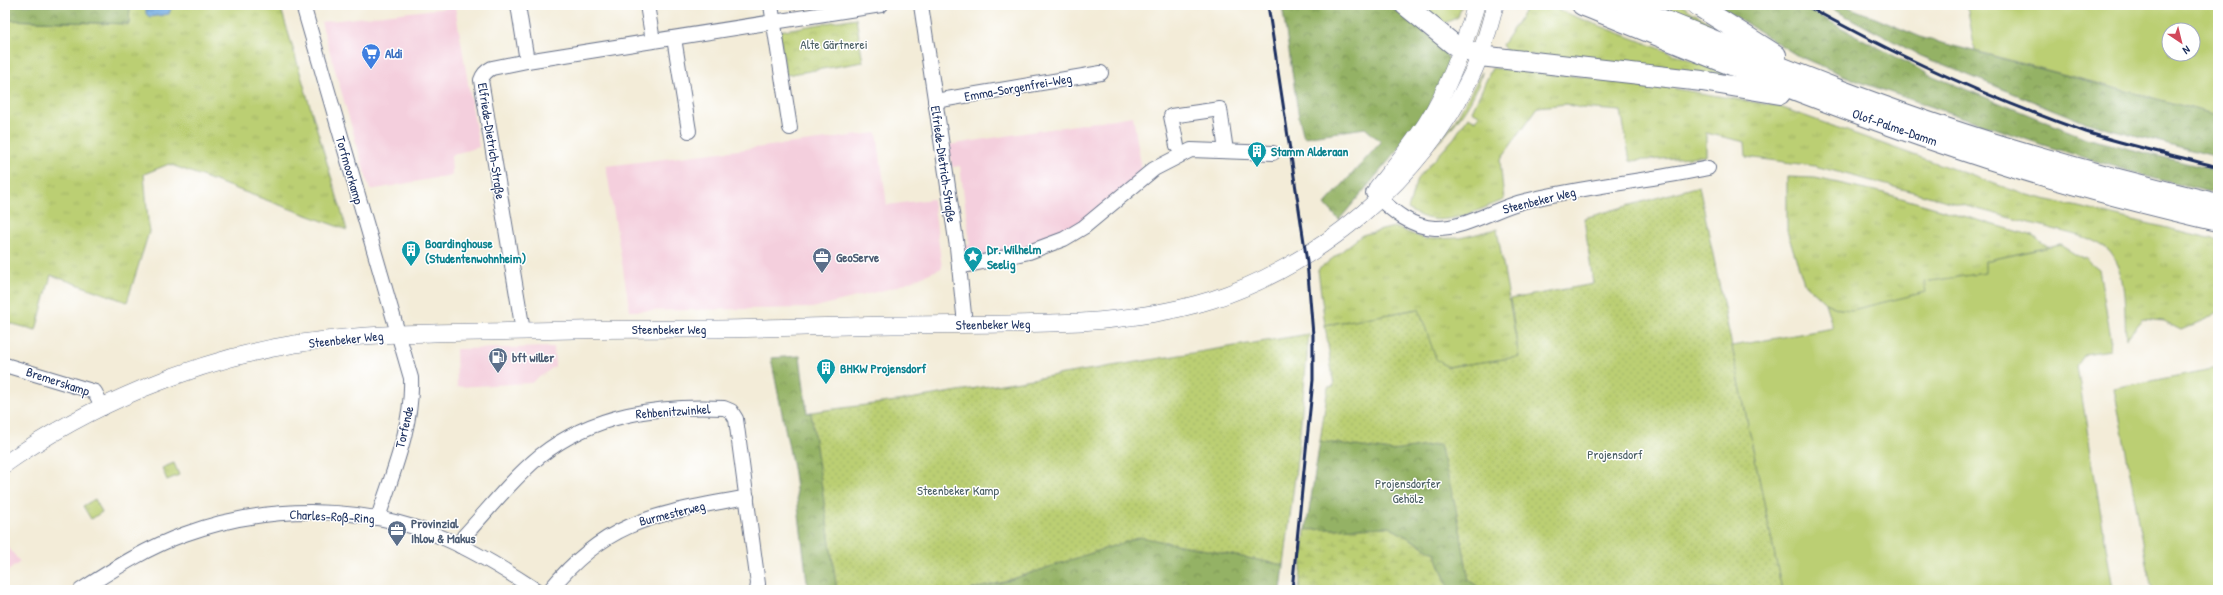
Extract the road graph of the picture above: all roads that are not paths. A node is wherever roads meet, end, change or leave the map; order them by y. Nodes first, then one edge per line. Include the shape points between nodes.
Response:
1 (304, 5) edge
2 (518, 5) edge
3 (647, 5) edge
4 (771, 5) edge
5 (881, 5) edge
6 (921, 5) edge
7 (1405, 5) edge
8 (1476, 5) edge
9 (1495, 5) edge
10 (1582, 5) edge
11 (1626, 5) edge
12 (1697, 5) edge
13 (774, 22) junction
14 (674, 38) junction
15 (653, 41) junction
16 (1471, 53) junction
17 (527, 61) junction
18 (1101, 73) dead end
19 (1836, 98) junction
20 (935, 101) junction
21 (790, 128) dead end
22 (689, 131) dead end
23 (1177, 146) dead end
24 (1226, 151) junction
25 (1273, 153) dead end
26 (1708, 168) dead end
27 (1377, 196) junction
28 (2218, 204) edge
29 (2218, 221) edge
30 (959, 267) junction
31 (964, 324) junction
32 (523, 331) junction
33 (398, 334) junction
34 (5, 365) edge
35 (103, 408) junction
36 (5, 464) edge
37 (747, 497) junction
38 (378, 518) junction
39 (460, 546) junction
40 (81, 590) edge
41 (536, 590) edge
42 (550, 590) edge
43 (757, 590) edge

1 - 33 street, Torfmoorkamp
2 - 17 street
3 - 15 street
4 - 13 street
5 - 13 street, Elfriede-Dietrich-Straße
6 - 20 street, Elfriede-Dietrich-Straße
7 - 16 highway
8 - 16 main road, Steenbeker Weg
9 - 16 main road, Steenbeker Weg
10 - 19 highway, Olof-Palme-Damm
11 - 19 highway, Olof-Palme-Damm
12 - 19 highway
13 - 14 street, Elfriede-Dietrich-Straße
13 - 21 street
14 - 15 street, Elfriede-Dietrich-Straße
14 - 22 street
15 - 17 street, Elfriede-Dietrich-Straße
16 - 19 highway
16 - 27 main road, Steenbeker Weg via 1446,85 1426,123
17 - 32 street, Elfriede-Dietrich-Straße via 492,68 482,75 481,80
18 - 20 street, Emma-Sorgenfrei-Weg
19 - 28 highway, Olof-Palme-Damm via 2106,177
19 - 29 highway, Olof-Palme-Damm via 1986,158 2147,204
20 - 30 street, Elfriede-Dietrich-Straße
23 - 24 street via 1171,116 1220,109
24 - 25 street
24 - 30 street via 1191,150 1178,155 1154,169 1084,227 1048,246
26 - 27 street, Steenbeker Weg via 1524,201 1465,222 1442,227 1428,227 1407,221
27 - 31 main road, Steenbeker Weg via 1360,217 1303,256 1266,277 1213,299 1170,311 1080,322
30 - 31 street, Elfriede-Dietrich-Straße
31 - 32 main road, Steenbeker Weg
32 - 33 main road, Steenbeker Weg
33 - 35 main road, Steenbeker Weg via 296,344 236,357 164,381
33 - 38 street, Torfende via 409,368 412,392 404,434
34 - 35 street, Bremerskamp via 95,392
35 - 36 main road, Steenbeker Weg via 52,434
37 - 39 street, Rehbenitzwinkel via 736,419 731,411 720,408 669,409 630,414 587,427 540,457 494,502 464,536
37 - 42 street, Burmesterweg via 661,514 623,528 577,560
37 - 43 street, Rehbenitzwinkel
38 - 39 street, Charles-Roß-Ring
38 - 40 street, Charles-Roß-Ring via 286,513 220,525 185,534 158,546
39 - 41 street, Charles-Roß-Ring via 485,558

